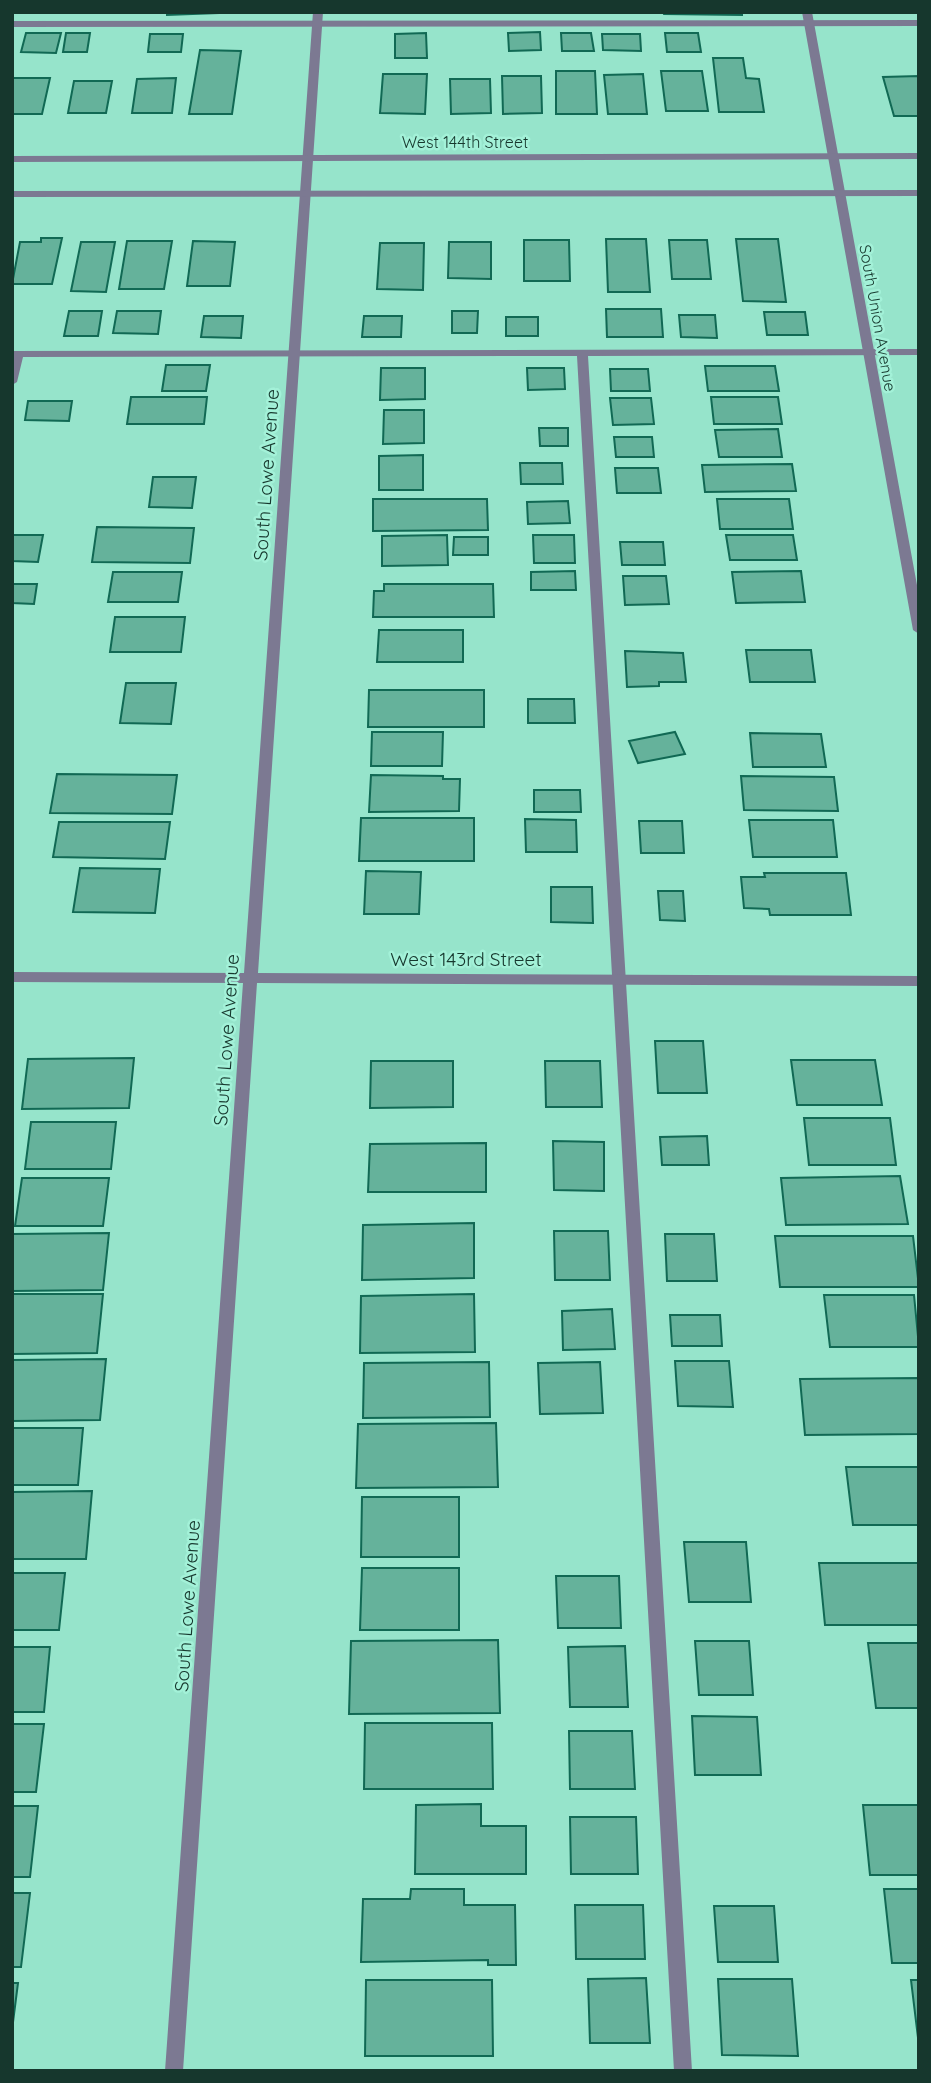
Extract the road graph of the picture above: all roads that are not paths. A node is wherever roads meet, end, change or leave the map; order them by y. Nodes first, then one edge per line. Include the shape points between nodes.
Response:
1 (82, 12) edge
2 (318, 12) edge
3 (563, 12) edge
4 (807, 12) edge
5 (809, 23) junction
6 (919, 23) edge
7 (12, 24) edge
8 (79, 24) junction
9 (317, 24) junction
10 (563, 24) junction
11 (833, 156) junction
12 (919, 156) edge
13 (308, 158) junction
14 (12, 159) edge
15 (839, 193) junction
16 (919, 193) edge
17 (12, 194) edge
18 (305, 194) junction
19 (869, 352) junction
20 (919, 352) edge
21 (294, 353) junction
22 (582, 353) junction
23 (15, 354) edge
24 (12, 382) edge
25 (919, 630) edge
26 (250, 976) junction
27 (12, 977) edge
28 (619, 979) junction
29 (919, 981) edge
30 (174, 2071) edge
31 (683, 2071) edge

1 - 8 street
2 - 9 street, South Lowe Avenue
3 - 10 street
4 - 5 street, South Union Avenue
5 - 6 street
5 - 10 street
5 - 11 street, South Union Avenue
7 - 8 street
8 - 9 street
9 - 10 street
9 - 13 street, South Lowe Avenue
11 - 12 street, West 144th Street
11 - 13 street, West 144th Street
11 - 15 street, South Union Avenue
13 - 14 street, West 144th Street
13 - 18 street, South Lowe Avenue
15 - 16 street
15 - 18 street
15 - 19 street, South Union Avenue
17 - 18 street
18 - 21 street, South Lowe Avenue
19 - 20 street
19 - 22 street
19 - 25 street, South Union Avenue
21 - 22 street
21 - 23 street
21 - 26 street, South Lowe Avenue
22 - 28 street
23 - 24 street
26 - 27 street, West 143rd Street
26 - 28 street, West 143rd Street
26 - 30 street, South Lowe Avenue
28 - 29 street, West 143rd Street
28 - 31 street

